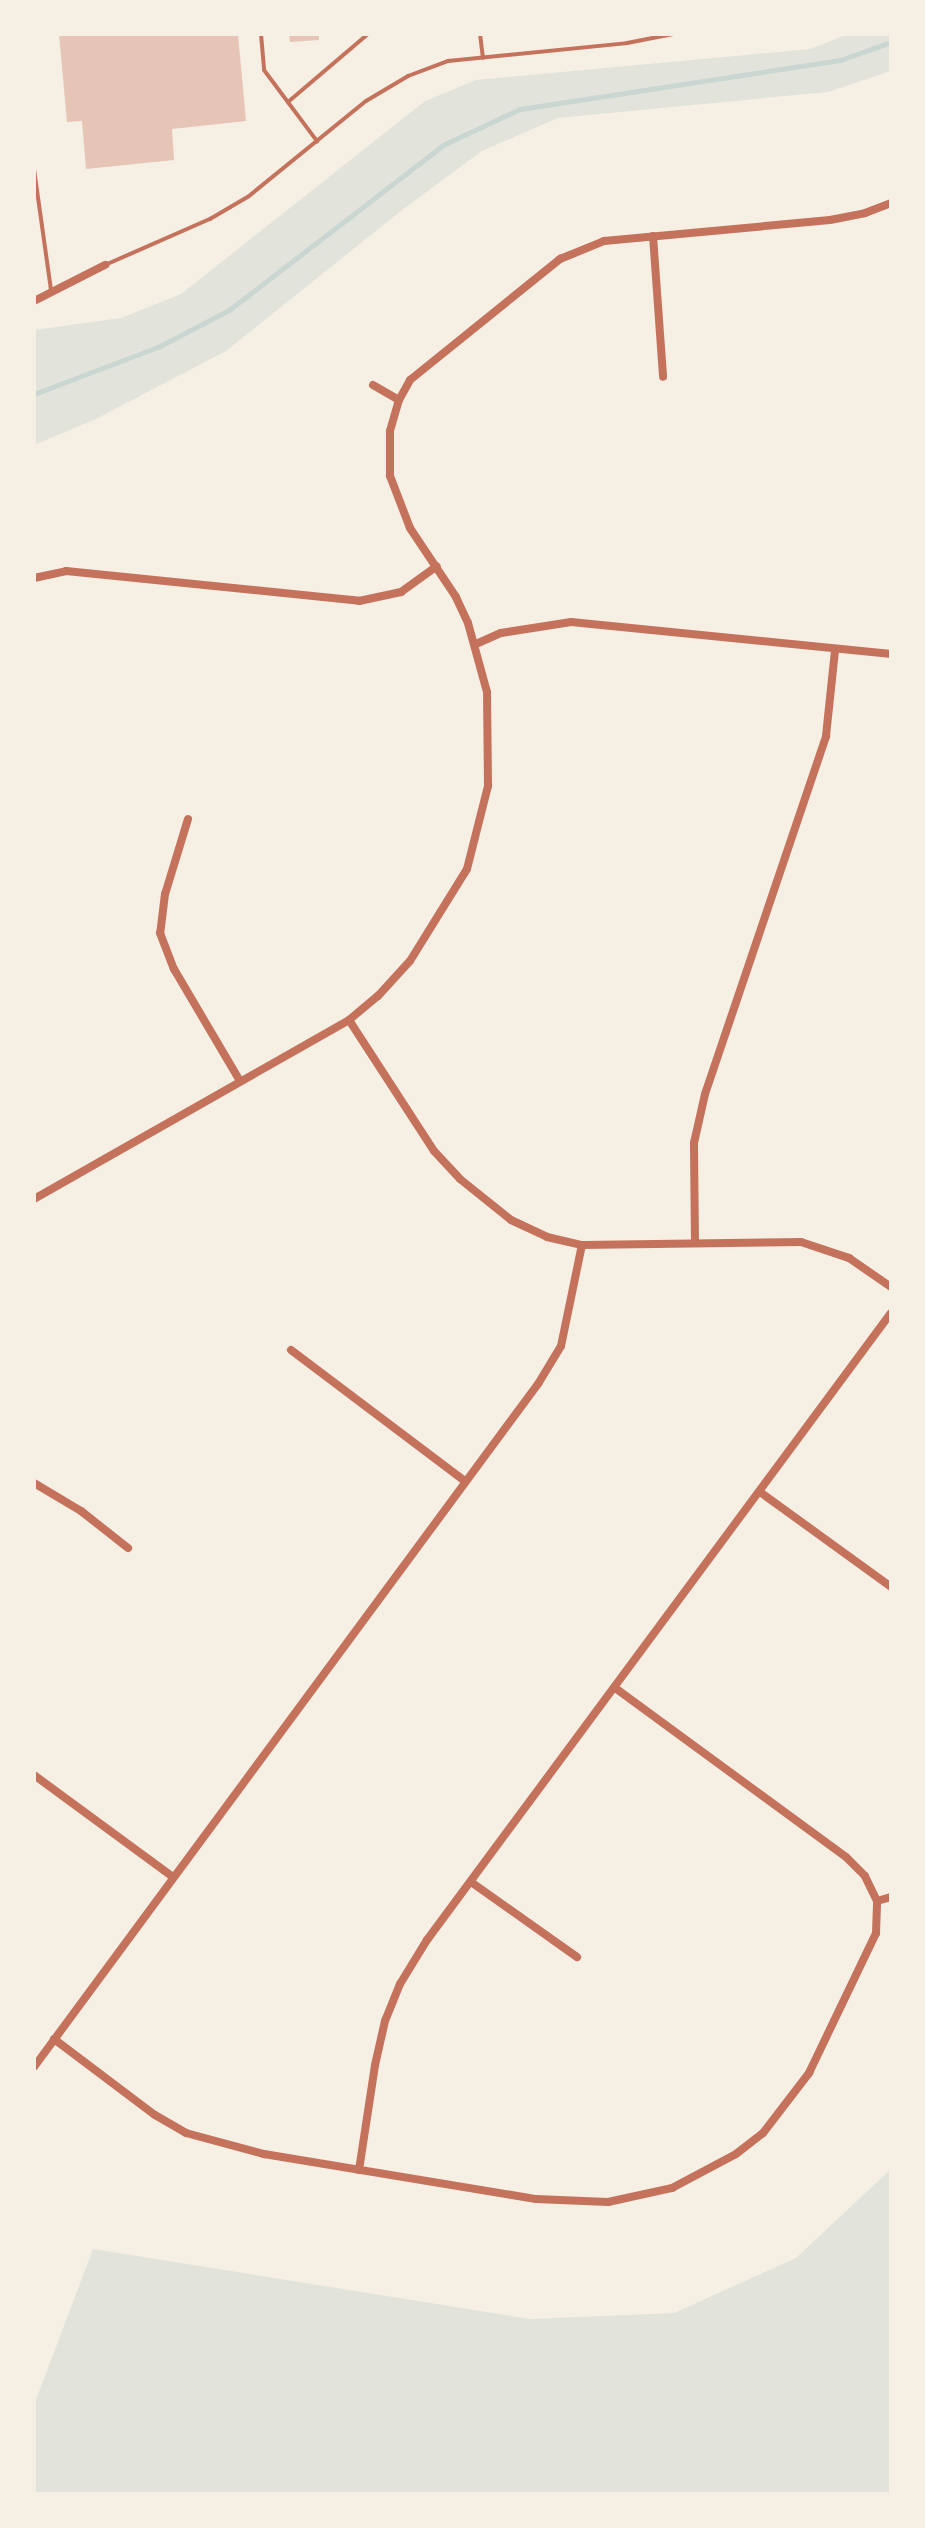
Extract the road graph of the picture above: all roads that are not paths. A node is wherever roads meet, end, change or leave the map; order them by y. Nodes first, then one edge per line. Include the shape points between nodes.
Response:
1 (261, 34) edge
2 (368, 34) edge
3 (480, 34) edge
4 (625, 34) edge
5 (673, 34) edge
6 (627, 43) junction
7 (483, 58) junction
8 (288, 102) junction
9 (317, 141) junction
10 (34, 169) edge
11 (891, 203) edge
12 (653, 236) junction
13 (105, 265) joint
14 (52, 292) junction
15 (34, 301) edge
16 (663, 377) dead end
17 (373, 385) dead end
18 (399, 400) junction
19 (437, 566) junction
20 (34, 578) edge
21 (476, 644) junction
22 (835, 650) junction
23 (891, 654) edge
24 (188, 819) dead end
25 (349, 1020) junction
26 (240, 1081) junction
27 (34, 1199) edge
28 (695, 1243) junction
29 (582, 1245) junction
30 (891, 1287) edge
31 (891, 1313) edge
32 (291, 1350) dead end
33 (465, 1481) junction
34 (34, 1483) edge
35 (760, 1492) junction
36 (128, 1548) dead end
37 (891, 1587) edge
38 (615, 1688) junction
39 (34, 1775) edge
40 (173, 1877) junction
41 (471, 1882) junction
42 (891, 1897) edge
43 (877, 1901) junction
44 (577, 1957) dead end
45 (54, 2039) junction
46 (34, 2067) edge
47 (359, 2170) junction

1 - 8 lane via 264,70
2 - 8 lane
3 - 7 lane
4 - 6 lane
5 - 6 lane
6 - 7 lane
7 - 9 lane via 448,61 408,76 366,101
8 - 9 lane
9 - 13 lane via 249,196 210,219
10 - 14 lane
11 - 12 street via 830,220
12 - 16 street
12 - 18 street via 604,241 560,259 426,365
13 - 14 street
14 - 15 street
17 - 18 street
18 - 19 street via 387,455 390,476 410,528
19 - 20 street via 401,592 359,601 66,571
19 - 21 street
21 - 22 street via 501,633 571,622
21 - 25 street via 487,692 488,786 467,869 410,961
22 - 23 street
22 - 28 street via 826,736 705,1094 694,1143
24 - 26 street via 165,894 160,933 174,969
25 - 26 street
25 - 29 street via 434,1151 460,1179 511,1220 547,1237
26 - 27 street
28 - 29 street
28 - 30 street via 801,1242 849,1258
29 - 33 street via 561,1346
31 - 35 street
32 - 33 street
33 - 40 street
34 - 36 street
35 - 37 street
35 - 38 street
38 - 41 street
38 - 43 street via 846,1857 865,1876
39 - 40 street
40 - 45 street
41 - 44 street
41 - 47 street via 427,1940 390,2008 375,2065
42 - 43 street
43 - 47 street via 876,1933 809,2073 763,2133 704,2173 639,2198 596,2202 536,2199
45 - 46 street
45 - 47 street via 186,2133 223,2146

